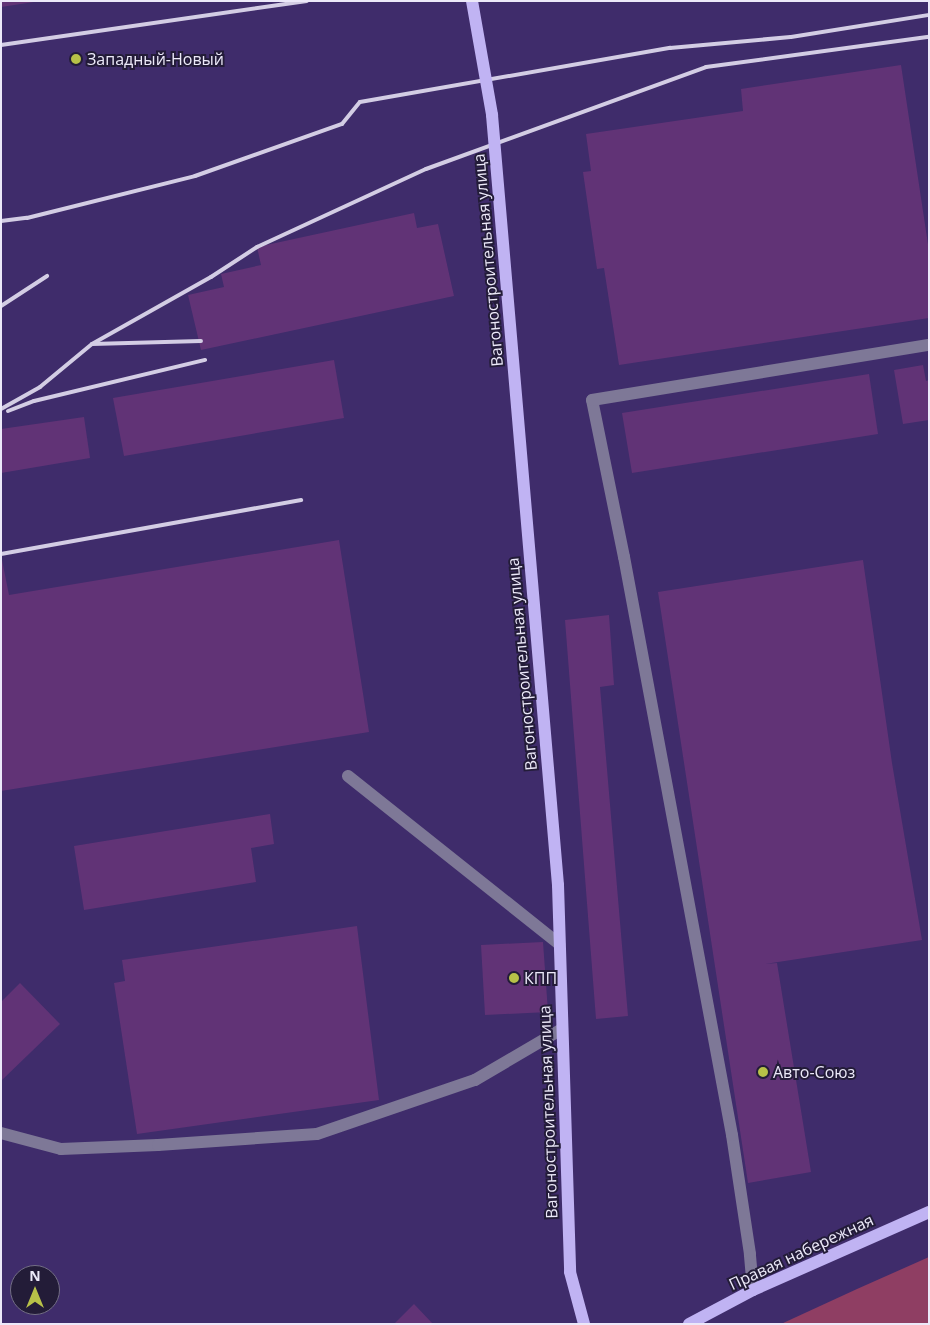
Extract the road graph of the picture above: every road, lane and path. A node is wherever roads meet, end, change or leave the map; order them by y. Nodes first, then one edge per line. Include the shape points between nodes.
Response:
1 (472, 1) edge
2 (929, 345) edge
3 (348, 776) dead end
4 (559, 944) junction
5 (562, 1029) junction
6 (1, 1133) edge
7 (929, 1212) edge
8 (754, 1290) junction
9 (584, 1324) edge
10 (688, 1324) edge

1 - 4 main road, Вагоностроительная улица, bridge via 492,114 558,885
2 - 8 lane via 592,400 732,1135
3 - 4 lane
4 - 5 main road, Вагоностроительная улица
5 - 6 lane via 476,1080 317,1134 158,1146 61,1149
5 - 9 main road, Вагоностроительная улица via 570,1272
7 - 8 main road, Правая набережная
8 - 10 main road, Правая набережная

